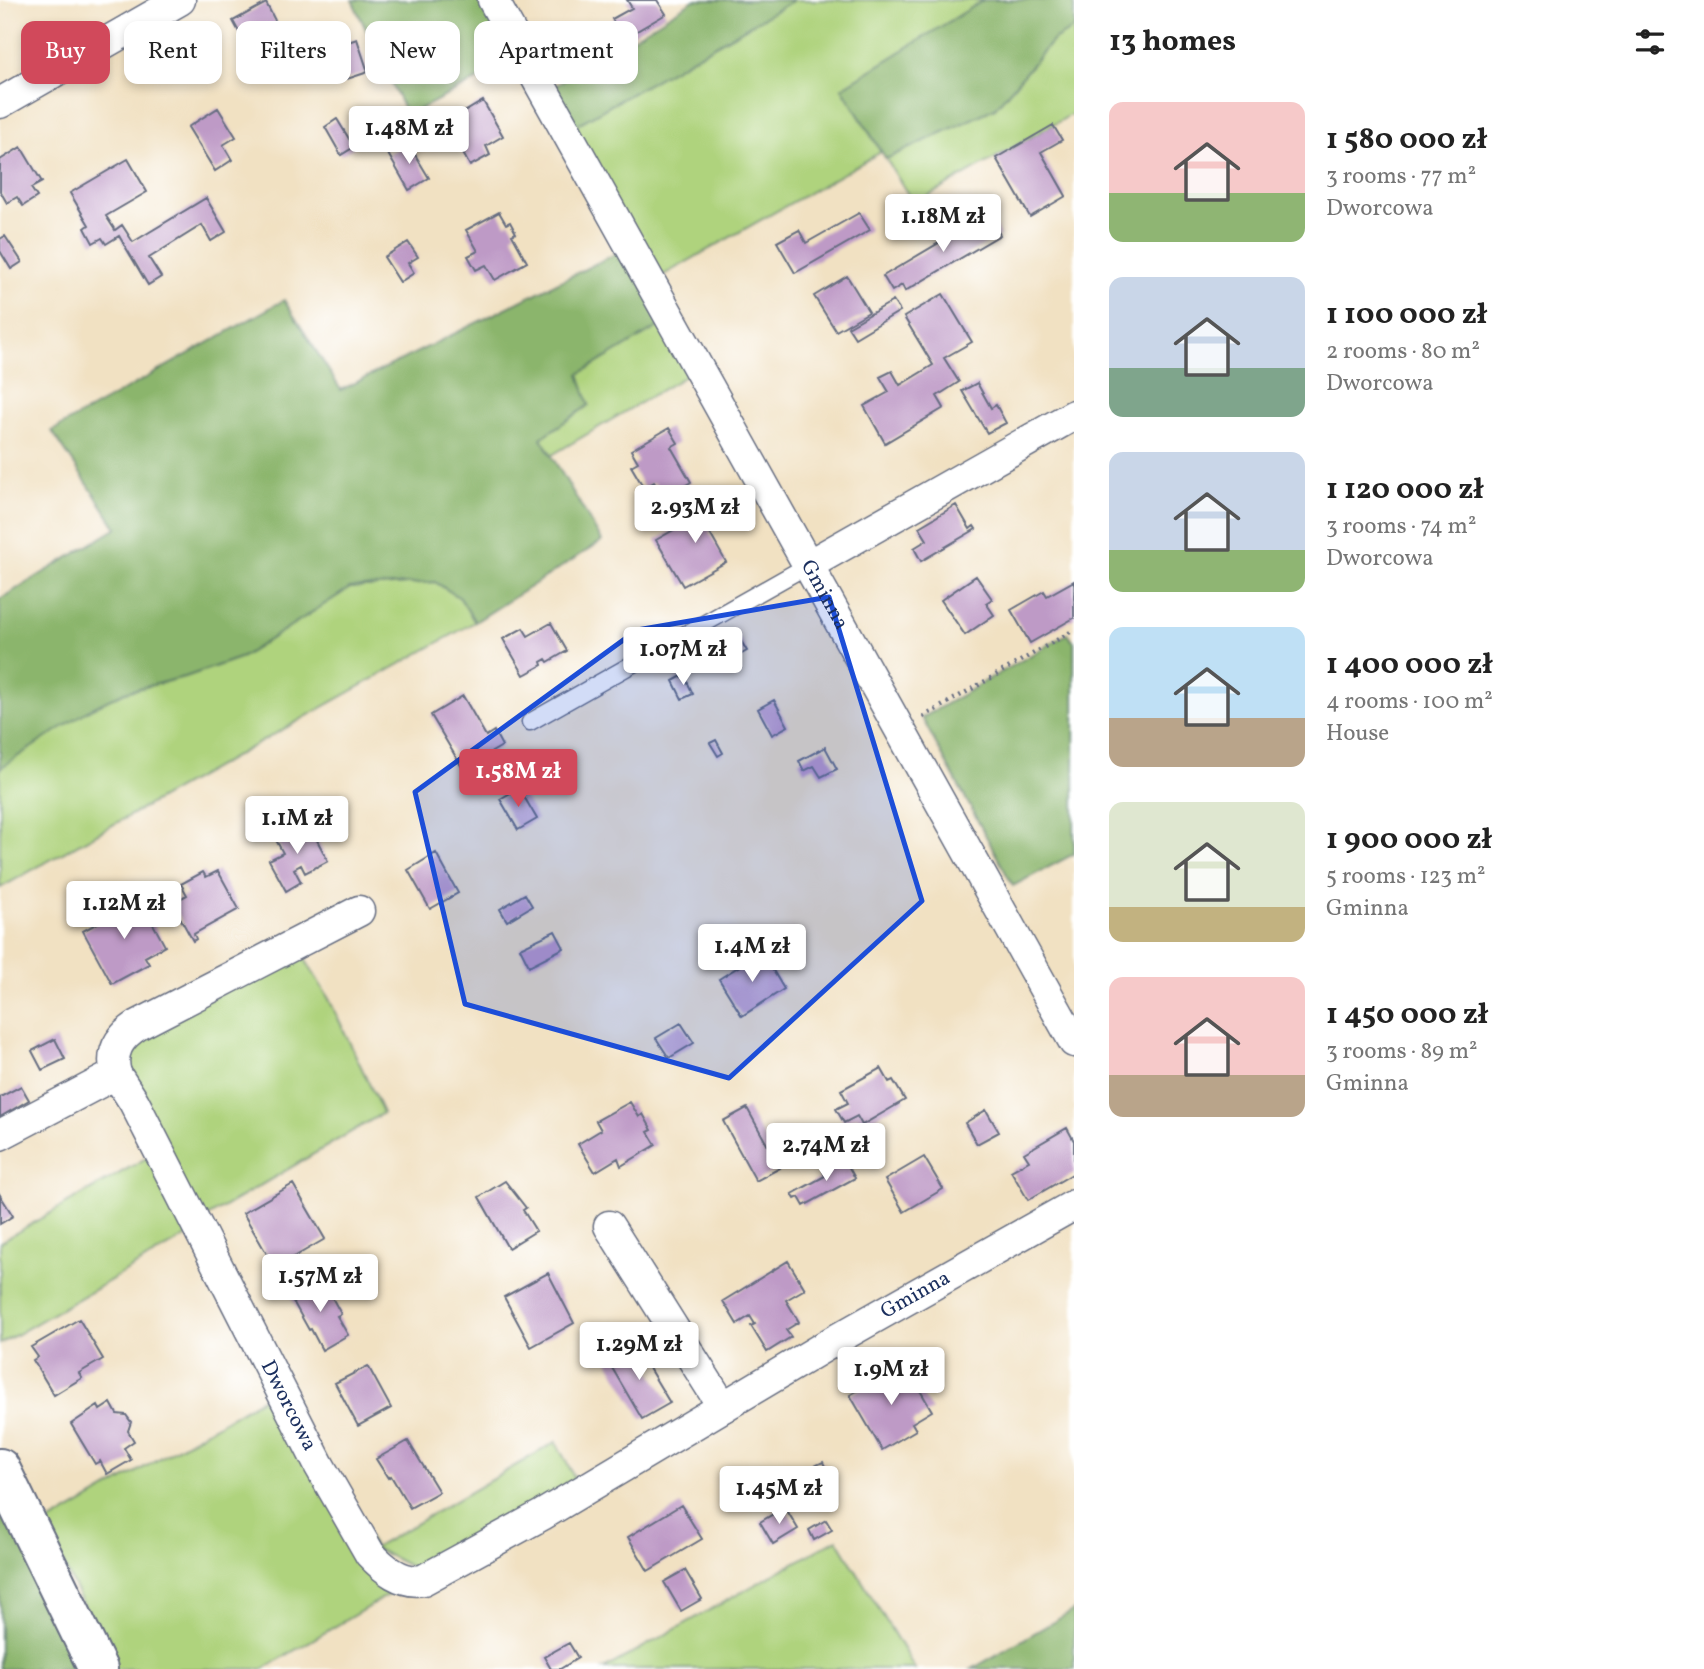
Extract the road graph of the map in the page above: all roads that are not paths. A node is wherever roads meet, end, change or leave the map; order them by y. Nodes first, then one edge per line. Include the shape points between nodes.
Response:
1 (180, 0) edge
2 (493, 0) edge
3 (0, 103) edge
4 (1074, 415) edge
5 (810, 564) junction
6 (530, 722) dead end
7 (359, 911) dead end
8 (1074, 1042) edge
9 (116, 1074) junction
10 (0, 1135) edge
11 (1074, 1205) edge
12 (610, 1226) dead end
13 (723, 1407) junction
14 (0, 1468) edge
15 (398, 1577) joint
16 (98, 1669) edge

1 - 3 street
2 - 5 street, Gminna
4 - 5 street
5 - 6 lane
5 - 8 street, Gminna
7 - 9 street via 124,1034 112,1062
9 - 10 street
9 - 15 street, Dworcowa via 326,1476 370,1554
11 - 13 street, Gminna
12 - 13 street
13 - 15 street, Gminna via 423,1580
14 - 16 street

